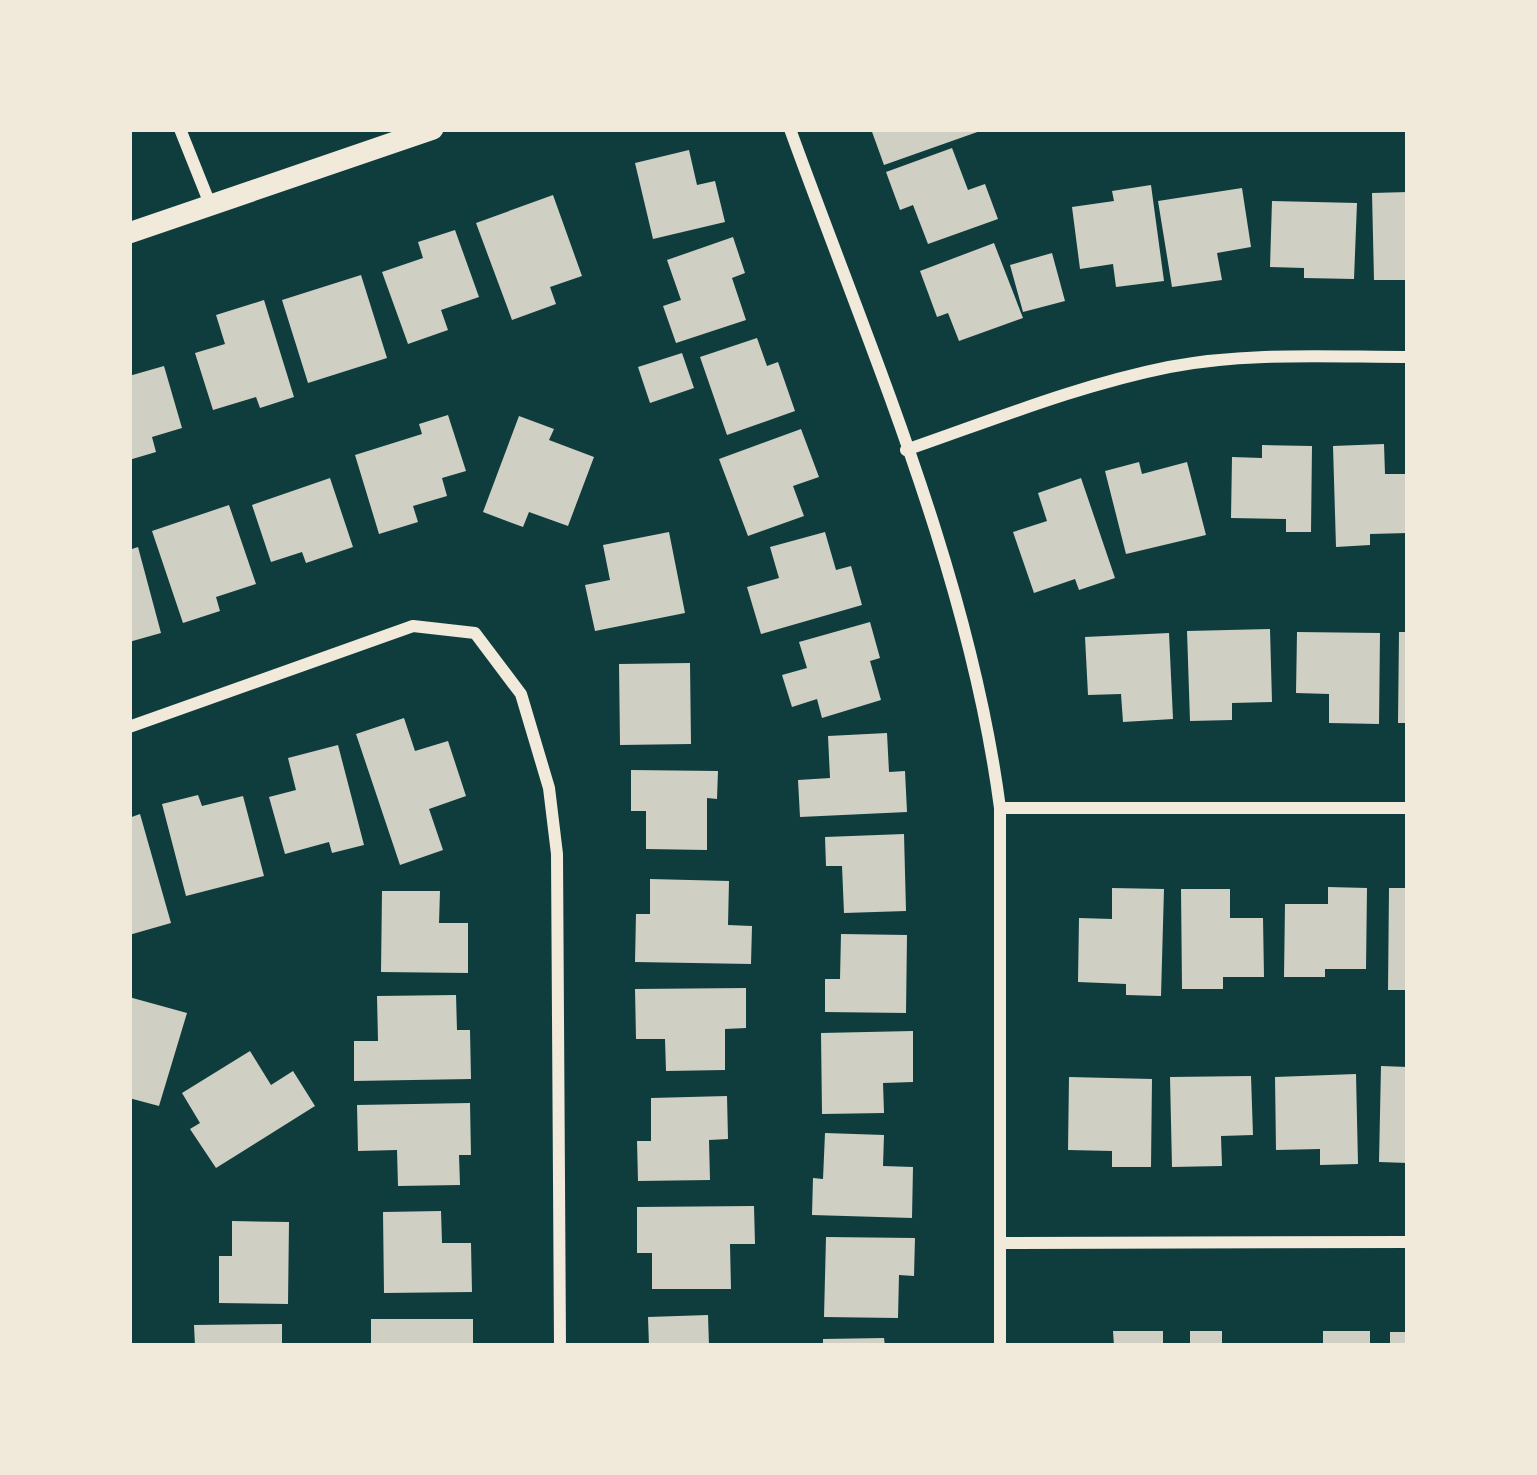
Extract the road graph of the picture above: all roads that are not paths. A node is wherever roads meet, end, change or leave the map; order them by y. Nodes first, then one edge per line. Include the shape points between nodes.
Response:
1 (180, 129) edge
2 (433, 129) edge
3 (790, 129) edge
4 (210, 204) junction
5 (129, 233) edge
6 (1408, 357) edge
7 (906, 450) junction
8 (129, 727) edge
9 (1000, 808) junction
10 (1408, 808) edge
11 (1408, 1242) edge
12 (1000, 1243) junction
13 (560, 1346) edge
14 (1000, 1346) edge

1 - 4 street
2 - 4 street
3 - 7 street
4 - 5 street
6 - 7 street via 1174,366
7 - 9 street via 960,610
8 - 13 street via 412,626 475,633 521,694 550,788 557,854
9 - 10 street
9 - 12 street
11 - 12 street
12 - 14 street

